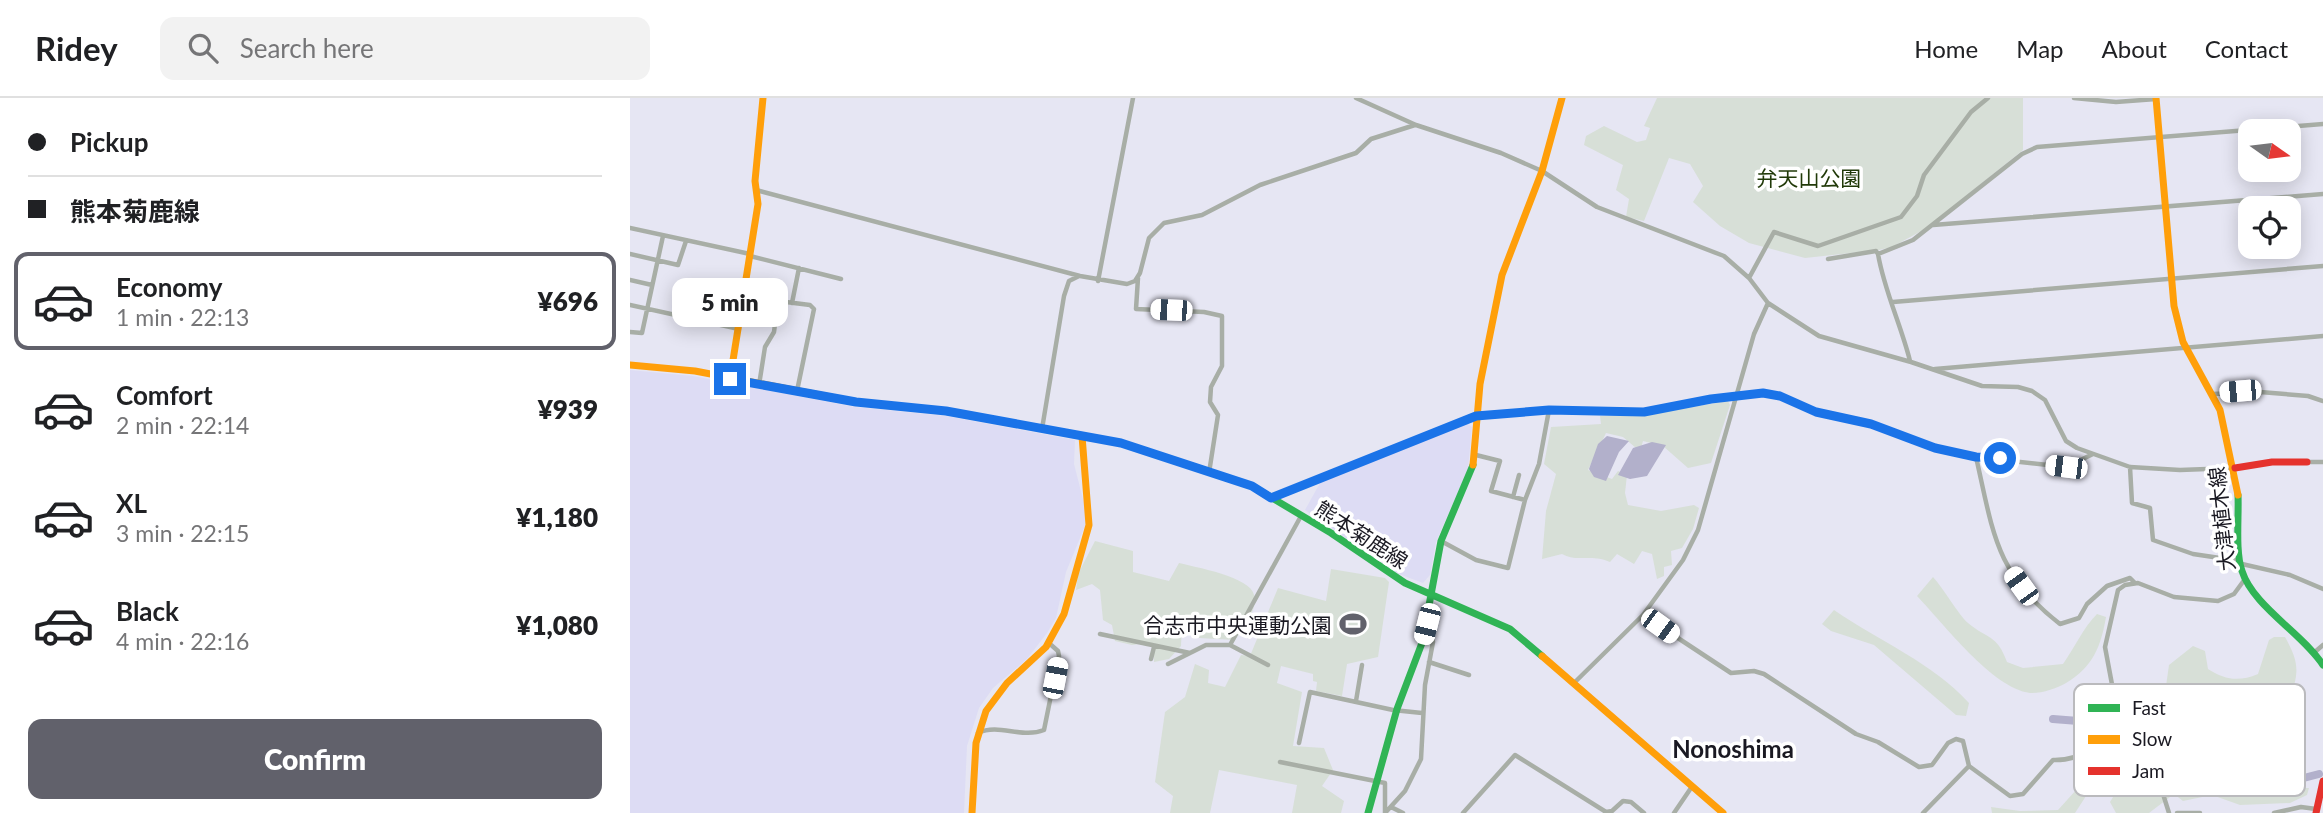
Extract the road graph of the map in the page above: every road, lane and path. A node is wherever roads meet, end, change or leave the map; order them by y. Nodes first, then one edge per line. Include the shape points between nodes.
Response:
1 (763, 98) edge
2 (1133, 98) edge
3 (1356, 98) edge
4 (1562, 98) edge
5 (1988, 98) edge
6 (2074, 98) edge
7 (2156, 99) edge
8 (2323, 124) edge
9 (1416, 125) junction
10 (2160, 136) junction
11 (1542, 171) junction
12 (756, 190) junction
13 (2323, 194) edge
14 (2165, 208) junction
15 (1932, 225) junction
16 (630, 228) edge
17 (663, 236) junction
18 (686, 241) junction
19 (630, 254) edge
20 (1878, 254) junction
21 (750, 255) junction
22 (1828, 259) dead end
23 (658, 261) junction
24 (2323, 266) edge
25 (799, 268) junction
26 (1138, 275) junction
27 (1080, 276) junction
28 (2171, 276) junction
29 (1749, 278) junction
30 (841, 279) dead end
31 (630, 280) edge
32 (1098, 281) junction
33 (652, 285) junction
34 (745, 295) junction
35 (778, 301) junction
36 (1893, 302) junction
37 (792, 303) junction
38 (1768, 303) junction
39 (630, 305) edge
40 (647, 309) junction
41 (741, 329) junction
42 (630, 332) edge
43 (2323, 336) edge
44 (2186, 347) junction
45 (1910, 362) junction
46 (630, 365) edge
47 (1934, 369) junction
48 (730, 379) junction
49 (759, 386) junction
50 (796, 392) junction
51 (2212, 394) junction
52 (1734, 397) junction
53 (2323, 401) edge
54 (1549, 410) junction
55 (1476, 416) junction
56 (1042, 429) junction
57 (1082, 436) junction
58 (2094, 454) junction
59 (1476, 455) junction
60 (1976, 457) junction
61 (2307, 462) joint
62 (2323, 462) edge
63 (2130, 467) junction
64 (2235, 468) junction
65 (1209, 474) junction
66 (1518, 475) dead end
67 (1319, 479) joint
68 (1513, 497) junction
69 (1271, 498) junction
70 (1525, 500) junction
71 (1302, 516) junction
72 (1441, 541) junction
73 (2241, 563) junction
74 (2245, 579) junction
75 (2135, 583) junction
76 (2323, 589) edge
77 (1432, 596) junction
78 (1643, 614) junction
79 (1427, 624) junction
80 (1100, 635) dead end
81 (1050, 644) junction
82 (1230, 645) junction
83 (2323, 645) edge
84 (1154, 647) junction
85 (2316, 651) junction
86 (1191, 653) junction
87 (1151, 659) dead end
88 (1429, 662) junction
89 (1168, 664) dead end
90 (1268, 665) dead end
91 (1363, 665) dead end
92 (2323, 665) edge
93 (1469, 676) dead end
94 (1574, 683) junction
95 (2112, 684) edge
96 (1356, 701) junction
97 (1397, 709) junction
98 (1422, 713) junction
99 (977, 733) junction
100 (1299, 743) dead end
101 (2074, 758) edge
102 (1280, 762) dead end
103 (1969, 766) junction
104 (2323, 781) edge
105 (1379, 782) junction
106 (1691, 788) junction
107 (2165, 796) edge
108 (1391, 807) junction
109 (2316, 811) edge
110 (972, 813) edge
111 (1368, 813) edge
112 (1385, 813) edge
113 (1403, 813) edge
114 (1463, 813) edge
115 (1644, 813) edge
116 (1674, 813) edge
117 (1723, 813) edge
118 (1923, 813) edge
119 (2169, 813) edge
120 (2177, 813) edge
121 (2200, 813) edge
122 (2274, 813) edge

1 - 12 main road
2 - 32 street
3 - 9 street
4 - 11 main road
5 - 29 street via 1971,112 1924,175 1917,196 1900,217 1818,246 1774,232
6 - 7 street
7 - 10 main road, 大津植木線
8 - 10 street
9 - 11 street
9 - 26 street via 1371,139 1356,153 1260,185 1202,215 1164,223 1149,238
10 - 14 main road, 大津植木線
10 - 15 street via 2037,146
11 - 29 street via 1597,207 1724,256
11 - 55 main road via 1502,275
12 - 21 main road
12 - 27 street
13 - 14 street
14 - 15 street
14 - 28 main road, 大津植木線
15 - 20 street via 1913,240
16 - 17 street
17 - 18 street
17 - 23 street
18 - 21 street
18 - 23 street via 680,264
19 - 23 street
20 - 22 street
20 - 36 street
21 - 25 street
21 - 34 main road
23 - 33 street
24 - 28 street
25 - 30 street
25 - 37 street
26 - 32 street via 1127,284
26 - 65 street via 1136,309 1222,316 1221,372 1210,395 1211,407 1218,415
27 - 32 street
27 - 56 street via 1069,281 1064,296
28 - 36 street
28 - 44 main road, 大津植木線
29 - 38 street
31 - 33 street
33 - 40 street
34 - 35 street
34 - 41 main road
35 - 37 street
35 - 49 street
36 - 45 street
37 - 50 street via 814,309
38 - 45 street via 1819,337
38 - 52 street
39 - 40 street
40 - 41 street
40 - 42 street via 641,334
41 - 48 main road
43 - 44 street
44 - 47 street
44 - 51 main road, 大津植木線
45 - 47 street
46 - 48 main road, 熊本菊鹿線
47 - 58 street via 1982,386 2032,391 2049,406 2066,441
48 - 49 main road, 熊本菊鹿線
49 - 50 main road, 熊本菊鹿線
50 - 56 main road, 熊本菊鹿線 via 946,411
51 - 53 street via 2260,392
51 - 64 main road, 大津植木線
52 - 54 street via 1619,413
52 - 60 street via 1780,396 1816,412
52 - 78 street via 1698,530 1683,560
54 - 55 street
54 - 70 street via 1539,464
55 - 59 main road
55 - 67 main road
56 - 57 main road, 熊本菊鹿線
57 - 65 main road, 熊本菊鹿線 via 1121,443
57 - 81 main road via 1080,459 1090,500 1089,530 1063,619
58 - 60 street via 2066,467
58 - 63 street
59 - 68 street via 1500,461 1491,492
59 - 72 main road
60 - 75 street via 1994,541 2021,586 2051,617 2060,624 2076,620 2107,586 2130,578
61 - 62 street
61 - 64 main road
63 - 64 street
63 - 73 street via 2132,503 2150,508 2153,540
64 - 73 main road, 大津植木線
65 - 69 main road, 熊本菊鹿線 via 1252,486
66 - 68 street
67 - 69 street
68 - 70 street
69 - 71 main road, 熊本菊鹿線
70 - 72 street via 1508,568 1476,560
71 - 77 main road, 熊本菊鹿線
71 - 82 street
72 - 77 main road
73 - 74 main road, 大津植木線
73 - 76 street
74 - 75 street via 2234,594 2218,601 2174,597
74 - 85 main road, 大津植木線
75 - 95 street via 2119,590 2108,627 2105,647
77 - 79 main road
77 - 94 main road, 熊本菊鹿線 via 1510,629
78 - 94 street
78 - 103 street via 1731,673 1764,674 1856,734 1919,767 1932,765 1956,739 1967,748
79 - 88 street via 1433,642
79 - 97 main road
80 - 84 street
81 - 99 main road via 995,695
81 - 99 street via 1059,656 1044,730 990,727
82 - 86 street via 1212,644
82 - 90 street
83 - 85 street
84 - 86 street
84 - 87 street
85 - 92 main road, 大津植木線
86 - 89 street
88 - 93 street
88 - 98 street
91 - 96 street
94 - 106 main road, 熊本菊鹿線
96 - 97 street
96 - 100 street via 1310,692
97 - 98 street
97 - 105 main road
98 - 108 street via 1421,759
99 - 110 main road
101 - 103 street via 2053,760 2016,796
102 - 105 street
103 - 118 street
104 - 109 main road
105 - 111 main road
105 - 112 street via 1386,786
106 - 116 street
106 - 117 main road, 熊本菊鹿線
107 - 119 street
108 - 112 street
108 - 113 street
109 - 122 street via 2301,807
114 - 115 street via 1516,755 1606,812 1623,801
120 - 121 street

